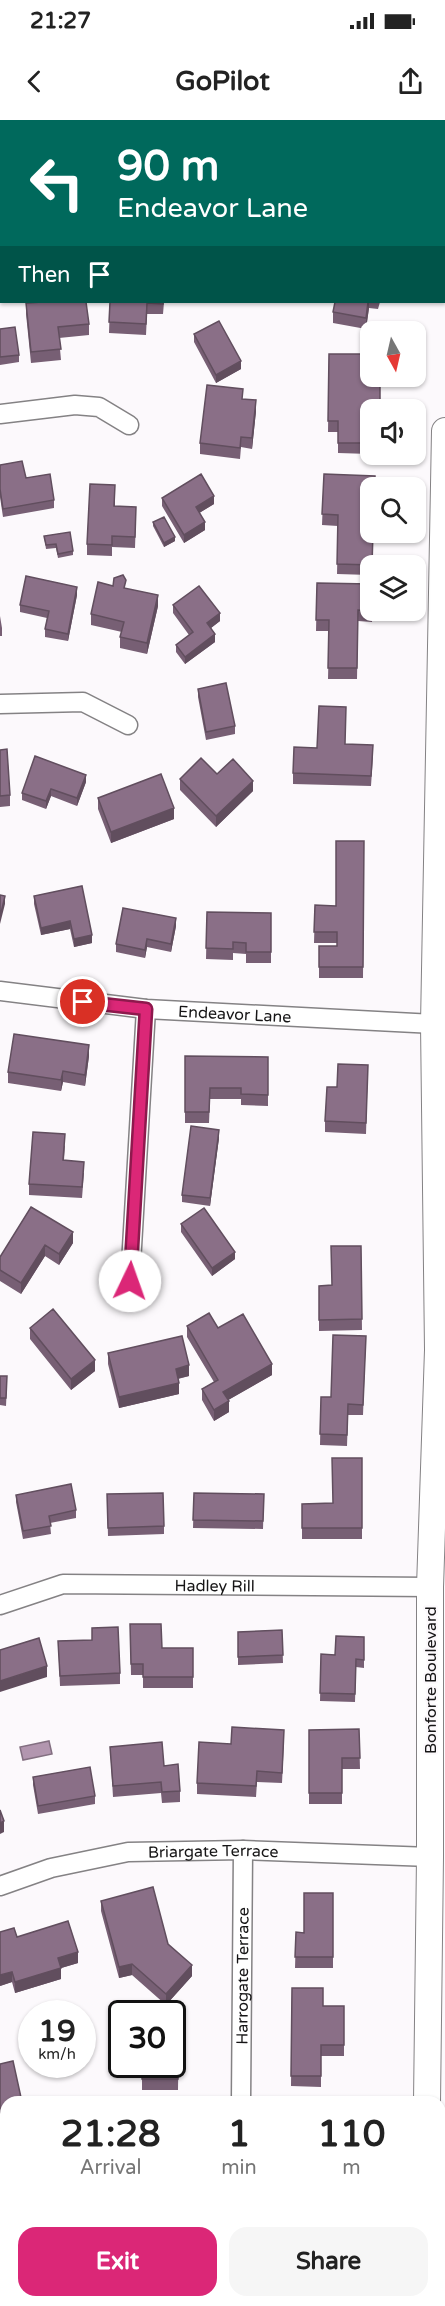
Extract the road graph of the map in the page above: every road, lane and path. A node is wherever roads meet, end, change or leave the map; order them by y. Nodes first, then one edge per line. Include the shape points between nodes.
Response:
1 (0, 414) edge
2 (129, 425) dead end
3 (445, 431) edge
4 (0, 704) edge
5 (128, 725) dead end
6 (0, 991) edge
7 (146, 1009) junction
8 (434, 1024) junction
9 (130, 1281) dead end
10 (442, 1350) edge
11 (430, 1587) junction
12 (0, 1605) edge
13 (243, 1850) junction
14 (430, 1857) junction
15 (0, 1886) edge
16 (241, 2096) edge
17 (427, 2096) edge

1 - 2 street via 75,405 99,407
3 - 8 main road, Bonforte Boulevard
4 - 5 street via 84,702
6 - 7 street, Endeavor Lane
7 - 8 street, Endeavor Lane
7 - 9 street
8 - 10 main road, Bonforte Boulevard
10 - 11 main road, Bonforte Boulevard
11 - 12 street, Hadley Rill via 63,1584
11 - 14 main road, Bonforte Boulevard
13 - 14 street, Briargate Terrace
13 - 15 street, Briargate Terrace via 128,1852 51,1868
13 - 16 street, Harrogate Terrace
14 - 17 main road, Bonforte Boulevard

